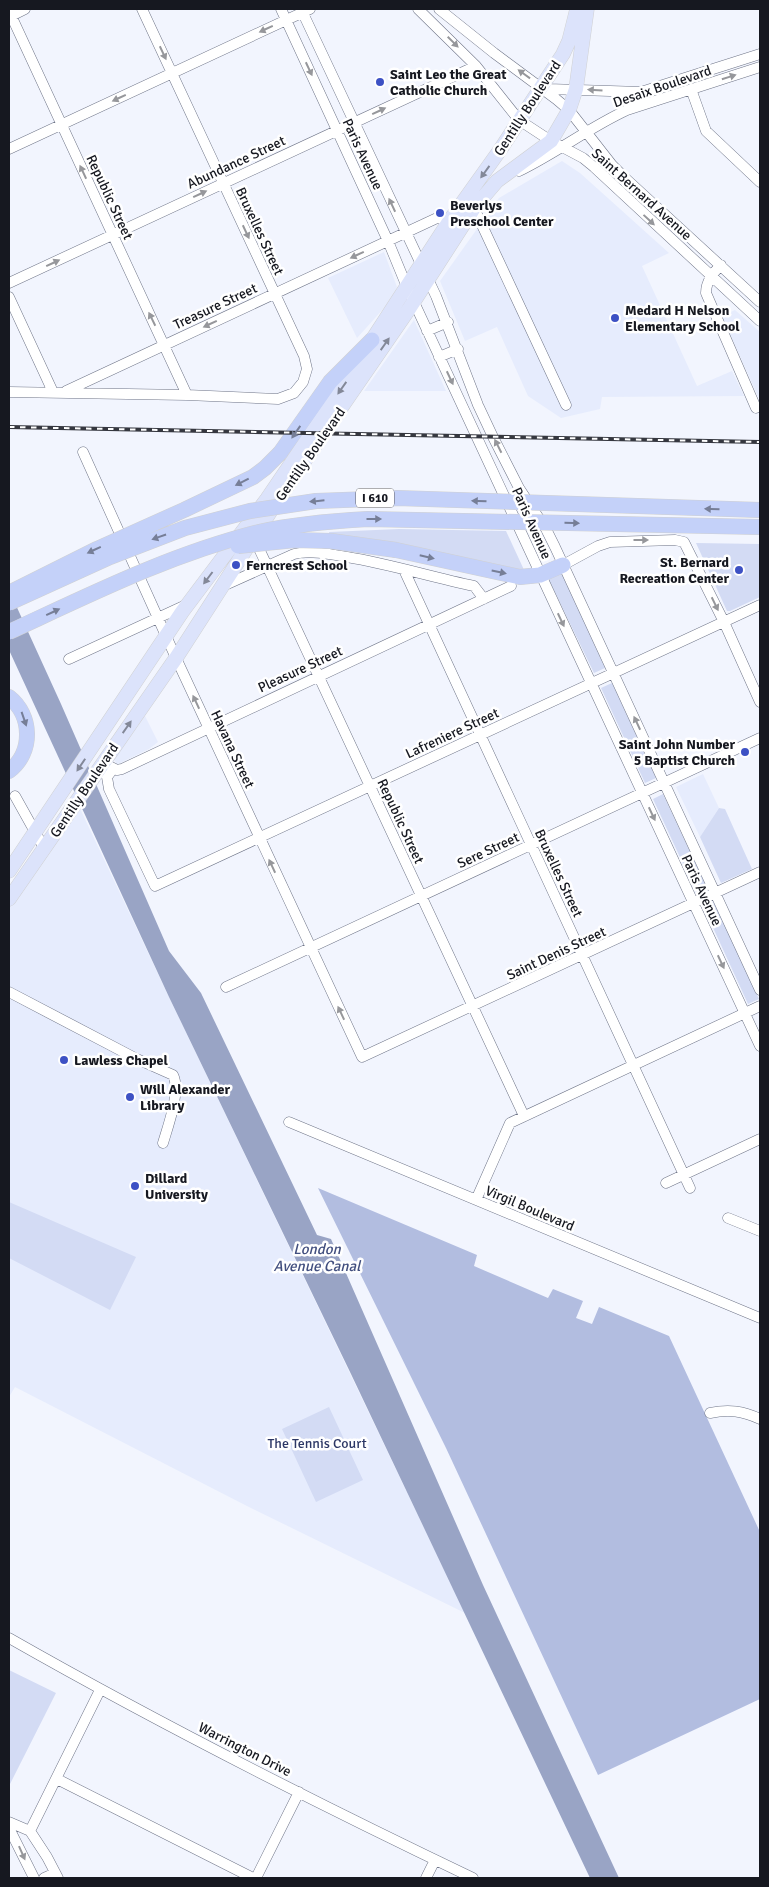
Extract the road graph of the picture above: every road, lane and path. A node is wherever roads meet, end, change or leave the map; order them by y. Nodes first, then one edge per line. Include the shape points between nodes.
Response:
1 (25, 9) edge
2 (142, 9) edge
3 (281, 9) edge
4 (418, 9) edge
5 (439, 9) edge
6 (577, 9) edge
7 (587, 9) edge
8 (305, 10) edge
9 (429, 13) edge
10 (9, 14) edge
11 (286, 20) junction
12 (760, 54) edge
13 (476, 66) junction
14 (760, 67) edge
15 (172, 73) junction
16 (541, 87) junction
17 (576, 89) junction
18 (691, 89) junction
19 (569, 110) junction
20 (519, 120) junction
21 (354, 122) junction
22 (61, 124) junction
23 (336, 131) junction
24 (586, 132) junction
25 (557, 144) junction
26 (9, 149) edge
27 (760, 182) edge
28 (223, 183) junction
29 (474, 208) junction
30 (456, 223) junction
31 (406, 233) junction
32 (112, 235) junction
33 (388, 241) junction
34 (421, 264) junction
35 (721, 265) junction
36 (711, 276) junction
37 (429, 280) junction
38 (9, 283) edge
39 (407, 287) junction
40 (274, 294) junction
41 (9, 297) edge
42 (760, 302) edge
43 (414, 303) junction
44 (760, 321) edge
45 (448, 322) junction
46 (427, 331) junction
47 (372, 340) junction
48 (165, 345) junction
49 (458, 349) junction
50 (439, 357) junction
51 (9, 392) edge
52 (58, 392) junction
53 (187, 395) junction
54 (566, 405) dead end
55 (756, 408) dead end
56 (83, 452) dead end
57 (760, 510) edge
58 (760, 527) edge
59 (254, 537) junction
60 (173, 559) junction
61 (563, 565) junction
62 (268, 566) junction
63 (404, 570) junction
64 (540, 575) junction
65 (511, 586) dead end
66 (220, 587) junction
67 (9, 593) edge
68 (484, 599) junction
69 (9, 603) edge
70 (189, 603) junction
71 (760, 605) edge
72 (158, 618) junction
73 (724, 622) junction
74 (429, 625) junction
75 (9, 632) edge
76 (166, 637) junction
77 (176, 658) junction
78 (69, 659) dead end
79 (613, 673) junction
80 (318, 676) junction
81 (591, 683) junction
82 (9, 697) edge
83 (760, 702) edge
84 (208, 728) junction
85 (480, 736) junction
86 (760, 738) edge
87 (105, 766) junction
88 (9, 771) edge
89 (664, 783) junction
90 (370, 787) junction
91 (642, 793) junction
92 (14, 796) dead end
93 (35, 832) junction
94 (259, 838) junction
95 (530, 845) junction
96 (44, 848) junction
97 (9, 871) edge
98 (760, 872) edge
99 (715, 893) junction
100 (421, 897) junction
101 (9, 899) edge
102 (694, 903) junction
103 (310, 948) junction
104 (583, 956) junction
105 (226, 987) dead end
106 (760, 990) edge
107 (9, 992) edge
108 (760, 1006) edge
109 (472, 1007) junction
110 (745, 1013) junction
111 (760, 1046) edge
112 (362, 1057) joint
113 (634, 1065) junction
114 (524, 1116) junction
115 (289, 1122) dead end
116 (760, 1139) edge
117 (162, 1143) dead end
118 (684, 1174) junction
119 (666, 1183) dead end
120 (690, 1188) dead end
121 (476, 1200) junction
122 (728, 1218) dead end
123 (760, 1231) edge
124 (760, 1318) edge
125 (710, 1413) dead end
126 (760, 1419) edge
127 (9, 1638) edge
128 (100, 1690) junction
129 (57, 1779) junction
130 (298, 1792) junction
131 (9, 1822) edge
132 (9, 1828) edge
133 (30, 1831) junction
134 (435, 1860) junction
135 (57, 1876) edge
136 (34, 1878) edge
137 (44, 1878) edge
138 (255, 1878) edge
139 (426, 1878) edge
140 (473, 1878) edge

1 - 10 street
2 -> 15 street, Bruxelles Street
3 - 11 street, Paris Avenue
4 - 9 street, Saint Bernard Avenue
16 -> 5 street, Saint Bernard Avenue
6 - 16 main road, Gentilly Boulevard via 569,41
7 - 17 main road, Gentilly Boulevard
8 - 11 street
8 - 21 street, Paris Avenue
9 -> 13 street, Saint Bernard Avenue
10 - 22 street, Republic Street
11 -> 15 street
11 -> 23 street, Paris Avenue
12 -> 17 street, Desaix Boulevard via 641,92
13 - 20 street, Saint Bernard Avenue
21 -> 13 street, Abundance Street
18 -> 14 street, Desaix Boulevard
15 -> 22 street
15 - 28 street, Bruxelles Street
16 - 17 street, Desaix Boulevard
16 - 19 street, Saint Bernard Avenue
16 - 20 main road, Gentilly Boulevard
17 - 19 main road, Gentilly Boulevard
18 - 24 street, Desaix Boulevard via 627,110
18 - 27 street via 706,131
19 - 24 street, Saint Bernard Avenue
19 - 25 main road, Gentilly Boulevard
20 - 25 street, Saint Bernard Avenue
20 -> 30 main road, Gentilly Boulevard
21 - 23 street, Abundance Street
31 -> 21 street, Paris Avenue
22 - 26 street
32 -> 22 street, Republic Street
23 - 28 street, Abundance Street
23 - 33 street, Paris Avenue
24 - 25 street, Desaix Boulevard
24 - 35 street, Saint Bernard Avenue via 624,178
25 - 29 main road, Gentilly Boulevard via 497,181
25 -> 36 street, Saint Bernard Avenue via 594,167
32 -> 28 street, Abundance Street
28 -> 40 street, Bruxelles Street
29 - 30 main road, Gentilly Boulevard
29 - 54 street
30 - 31 street, Treasure Street via 437,218
30 - 34 main road, Gentilly Boulevard
30 - 37 main road, Gentilly Boulevard
31 - 33 street, Treasure Street
31 - 34 street, Paris Avenue
38 -> 32 street, Abundance Street
48 -> 32 street, Republic Street
33 - 39 street, Paris Avenue
33 -> 40 street, Treasure Street
34 - 37 street, Paris Avenue
34 - 39 main road, Gentilly Boulevard
35 - 36 street
35 - 42 street, Saint Bernard Avenue
36 - 44 street, Saint Bernard Avenue
36 - 55 street via 706,288 707,298
37 - 43 main road, Gentilly Boulevard
37 - 45 street, Paris Avenue
39 - 43 street, Paris Avenue
39 - 47 main road, Gentilly Boulevard
40 -> 48 street, Treasure Street
40 - 53 street, Bruxelles Street via 307,369 303,382 294,393 278,399
41 - 52 street
43 - 46 street, Paris Avenue
59 -> 43 main road, Gentilly Boulevard
45 - 46 street
45 - 49 street, Paris Avenue
46 - 50 street, Paris Avenue
47 -> 67 highway, bridge via 330,382 280,453 253,477
47 -> 70 main road, Gentilly Boulevard via 267,499
48 - 52 street, Treasure Street
48 - 53 street, Republic Street
49 - 50 street
61 -> 49 street, Paris Avenue via 493,437
50 -> 64 street, Paris Avenue
51 - 52 street
52 - 53 street
56 - 72 street, Havana Street
57 -> 69 highway, I 610, bridge via 397,498 316,501 236,514 162,536
60 -> 58 highway, I 610, bridge via 260,532 342,521 455,520
59 - 62 street, Republic Street
59 - 66 main road, Gentilly Boulevard
60 -> 64 highway, bridge via 240,546 295,540 331,541 396,550 514,576
75 -> 60 highway, I 610, bridge
61 - 64 highway
61 -> 73 street via 610,542 682,541
61 - 79 street, Paris Avenue
62 - 63 street via 300,552 333,555
62 - 66 street
62 - 80 street, Republic Street
63 - 68 street via 474,586
63 - 74 street, Bruxelles Street
64 -> 81 street, Paris Avenue
65 - 68 street, Pleasure Street
66 - 77 main road, Gentilly Boulevard
68 - 74 street, Pleasure Street
70 - 72 street
70 - 76 main road, Gentilly Boulevard
71 - 73 street, Lafreniere Street
72 - 76 street, Havana Street
72 - 78 street
73 - 79 street, Lafreniere Street
73 - 83 street
74 - 80 street, Pleasure Street
74 - 85 street, Bruxelles Street
76 - 77 street, Havana Street
76 -> 93 main road, Gentilly Boulevard
84 -> 77 street, Havana Street
87 -> 77 main road, Gentilly Boulevard
79 - 81 street, Lafreniere Street
89 -> 79 street, Paris Avenue
80 - 84 street, Pleasure Street
80 - 90 street, Republic Street
81 - 85 street, Lafreniere Street
81 - 91 street, Paris Avenue
82 -> 88 highway via 21,710 27,727 25,746
84 - 87 street, Pleasure Street via 122,769
84 - 94 street, Havana Street
85 - 90 street, Lafreniere Street
85 - 95 street, Bruxelles Street
86 - 89 street, Sere Street
87 - 94 street, Lafreniere Street via 109,789 155,886
87 - 96 main road, Gentilly Boulevard
89 - 91 street, Sere Street
89 - 99 street, Paris Avenue
90 - 94 street, Lafreniere Street
90 - 100 street, Republic Street
91 - 95 street, Sere Street
91 -> 102 street, Paris Avenue
92 - 93 street
93 - 96 street
93 - 97 main road, Gentilly Boulevard
103 -> 94 street, Havana Street
95 - 100 street, Sere Street
95 - 104 street, Bruxelles Street
96 - 101 main road, Gentilly Boulevard
98 - 99 street, Saint Denis Street
99 - 102 street, Saint Denis Street
99 - 106 street, Paris Avenue
100 - 103 street, Sere Street
100 - 109 street, Republic Street
102 - 104 street, Saint Denis Street
102 -> 110 street, Paris Avenue
103 - 105 street, Sere Street
112 -> 103 street, Havana Street
104 - 109 street, Saint Denis Street
104 - 113 street, Bruxelles Street
107 - 117 street via 173,1075 176,1084 171,1117
108 - 110 street
109 - 112 street, Saint Denis Street
109 - 114 street, Republic Street
110 - 111 street, Paris Avenue
110 - 113 street
113 - 114 street
113 - 118 street, Bruxelles Street
114 - 121 street via 510,1123
115 - 121 street, Virgil Boulevard
116 - 118 street
118 - 119 street
118 - 120 street, Bruxelles Street
121 - 124 street, Virgil Boulevard
122 - 123 street
125 - 126 street via 731,1410
127 - 128 street, Warrington Drive
128 - 129 street
128 - 130 street, Warrington Drive
129 - 133 street
129 - 138 street
130 - 134 street, Warrington Drive
130 - 138 street
131 - 133 street
132 -> 136 street
133 - 135 street
134 - 139 street
134 - 140 street, Warrington Drive
135 - 137 street

